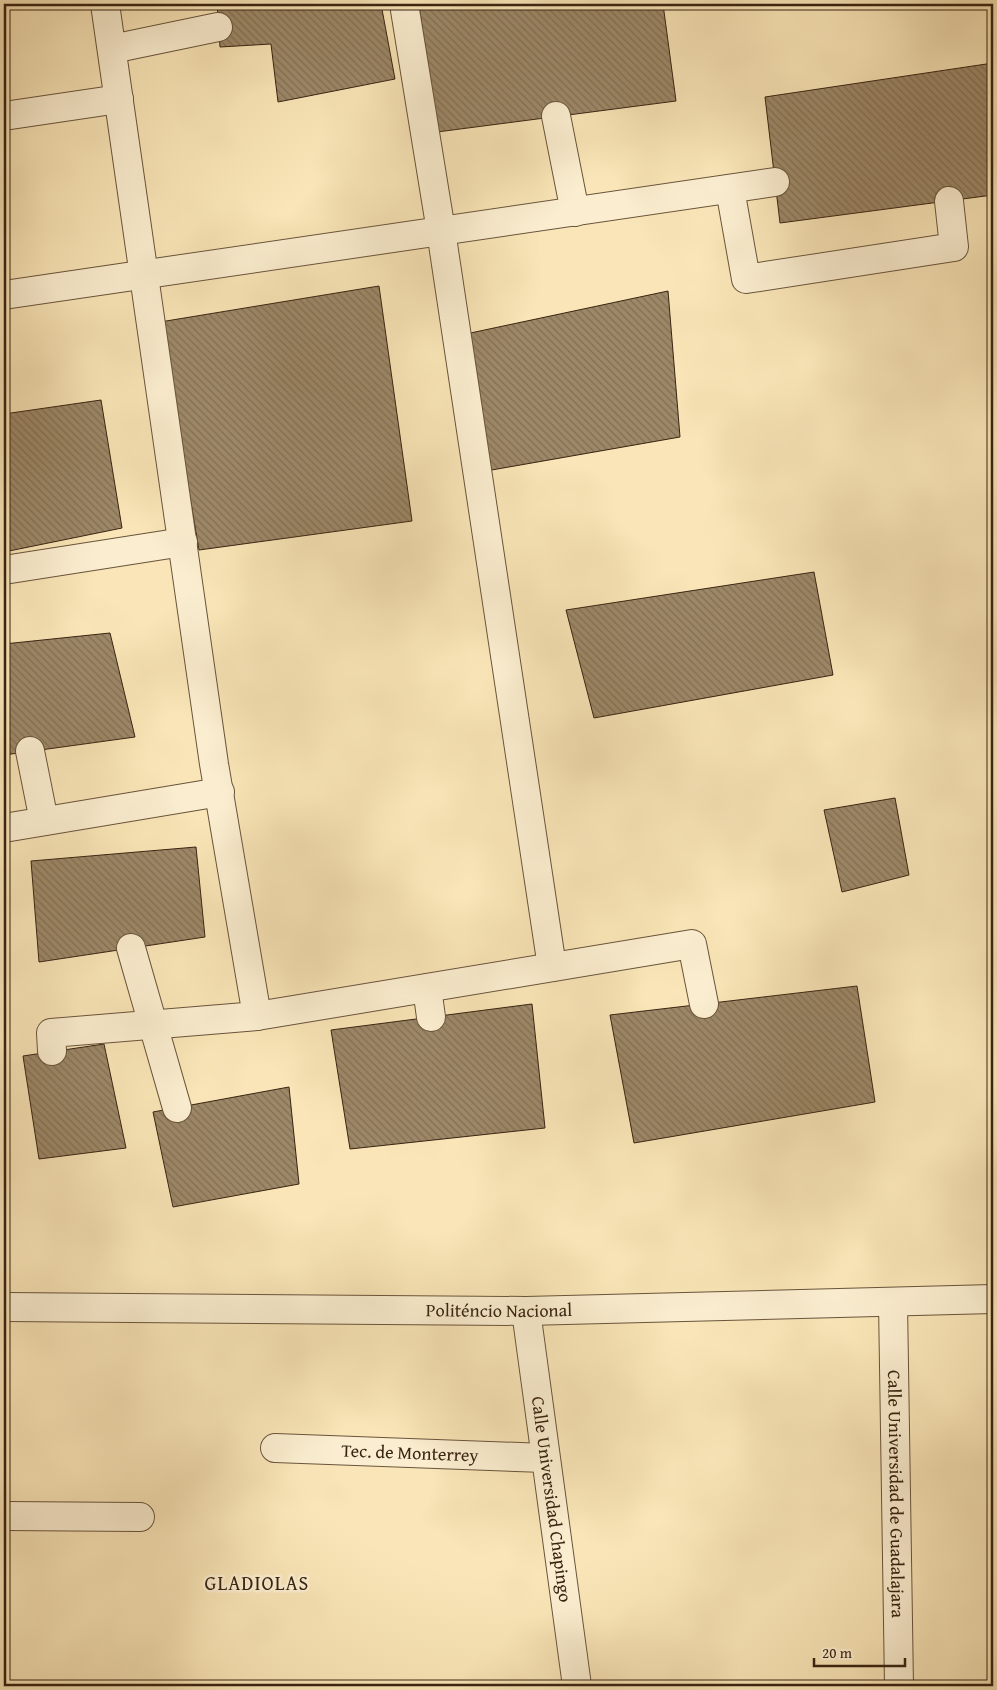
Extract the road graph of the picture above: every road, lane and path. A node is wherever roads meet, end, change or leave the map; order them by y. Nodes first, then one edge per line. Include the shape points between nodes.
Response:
1 (105, 4) edge
2 (404, 4) edge
3 (218, 27) dead end
4 (112, 49) junction
5 (119, 99) junction
6 (4, 116) edge
7 (556, 116) dead end
8 (775, 182) dead end
9 (730, 189) junction
10 (949, 201) dead end
11 (575, 212) junction
12 (441, 231) junction
13 (144, 275) junction
14 (4, 295) edge
15 (183, 542) junction
16 (4, 570) edge
17 (30, 751) dead end
18 (220, 792) junction
19 (44, 821) junction
20 (4, 828) edge
21 (131, 948) dead end
22 (552, 967) junction
23 (427, 988) junction
24 (704, 1004) dead end
25 (256, 1016) junction
26 (431, 1018) dead end
27 (154, 1025) junction
28 (52, 1051) dead end
29 (177, 1108) dead end
30 (993, 1299) edge
31 (894, 1302) junction
32 (4, 1307) edge
33 (526, 1311) junction
34 (275, 1448) dead end
35 (545, 1458) junction
36 (4, 1516) edge
37 (140, 1517) dead end
38 (576, 1686) edge
39 (899, 1686) edge

1 - 4 street
2 - 12 street
3 - 4 street
4 - 5 street
5 - 6 street
5 - 13 street
7 - 11 street
8 - 9 street
9 - 10 street via 746,279 954,247
9 - 11 street
11 - 12 street
12 - 13 street
12 - 22 street
13 - 14 street
13 - 15 street
15 - 16 street
15 - 18 street
17 - 19 street
18 - 19 street
18 - 25 street
19 - 20 street
21 - 27 street
22 - 23 street
22 - 24 street via 692,944
23 - 25 street
23 - 26 street
25 - 27 street
27 - 28 street via 50,1033
27 - 29 street
30 - 31 street, Politéncio Nacional
31 - 33 street, Politéncio Nacional
31 - 39 street, Calle Universidad de Guadalajara
32 - 33 street, Politéncio Nacional
33 - 35 street, Calle Universidad Chapingo
34 - 35 street, Tec. de Monterrey
35 - 38 street, Calle Universidad Chapingo
36 - 37 street

